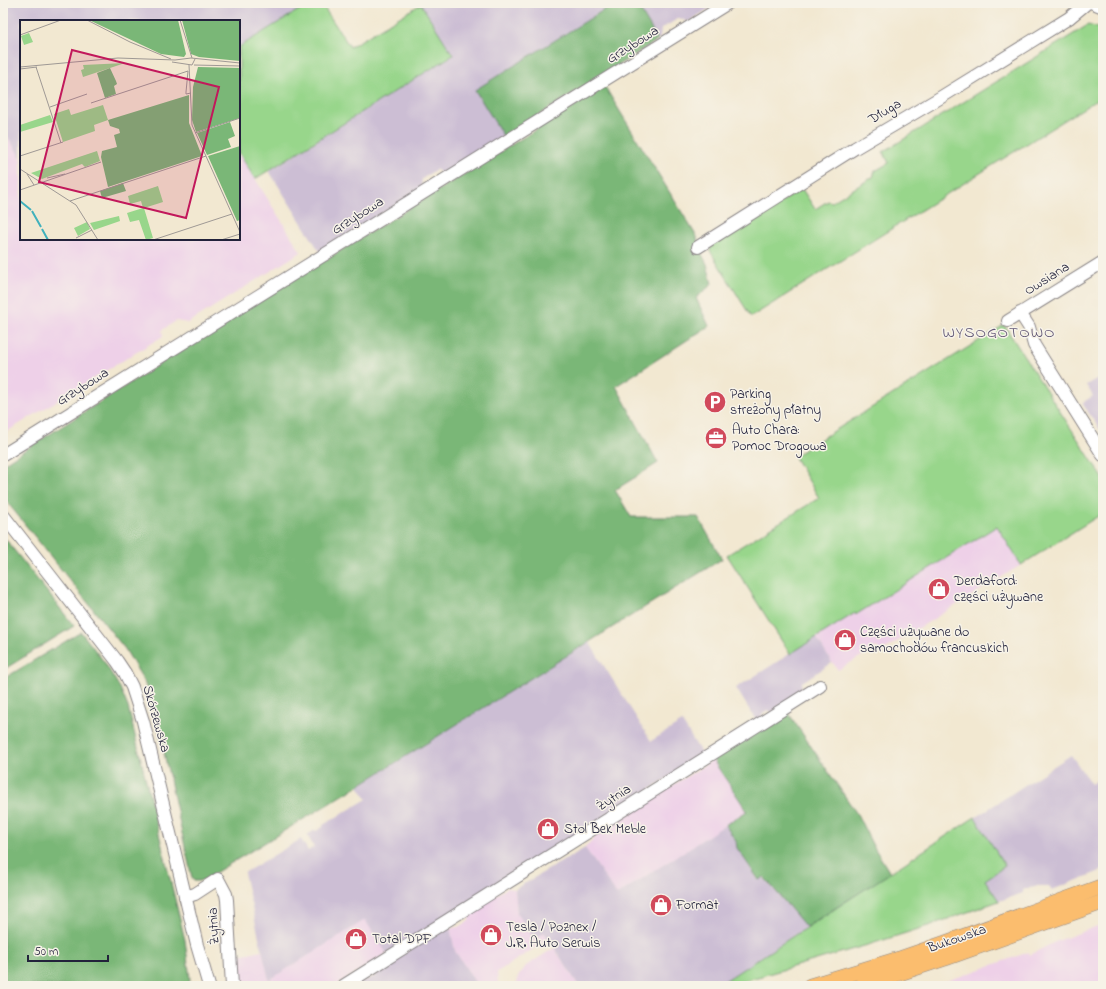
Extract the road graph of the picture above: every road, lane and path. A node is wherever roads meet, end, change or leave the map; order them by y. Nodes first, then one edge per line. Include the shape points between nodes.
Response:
1 (728, 3) edge
2 (1087, 3) edge
3 (1093, 3) edge
4 (1103, 7) edge
5 (698, 247) dead end
6 (1103, 262) edge
7 (1020, 313) junction
8 (1008, 321) dead end
9 (3, 455) edge
10 (1103, 455) edge
11 (3, 515) edge
12 (820, 686) dead end
13 (1103, 886) edge
14 (185, 897) junction
15 (1103, 902) edge
16 (197, 945) junction
17 (203, 986) edge
18 (209, 986) edge
19 (232, 986) edge
20 (343, 986) edge
21 (810, 986) edge
22 (861, 986) edge

1 - 9 street, Grzybowa
2 - 5 street, Długa via 1070,18 855,148
3 - 4 street
6 - 7 street, Owsiana
7 - 8 street, Owsiana
7 - 10 street via 1029,327 1034,345
11 - 14 street, Skórzewska via 107,647 132,687 143,721
12 - 20 street, Żytnia
13 - 21 main road, Bukowska via 945,944
14 - 16 street, Skórzewska
14 - 19 street, Żytnia via 195,894 218,879 224,889 228,900
15 - 22 main road, Bukowska
16 - 17 street, Skórzewska
16 - 18 street, Skórzewska

